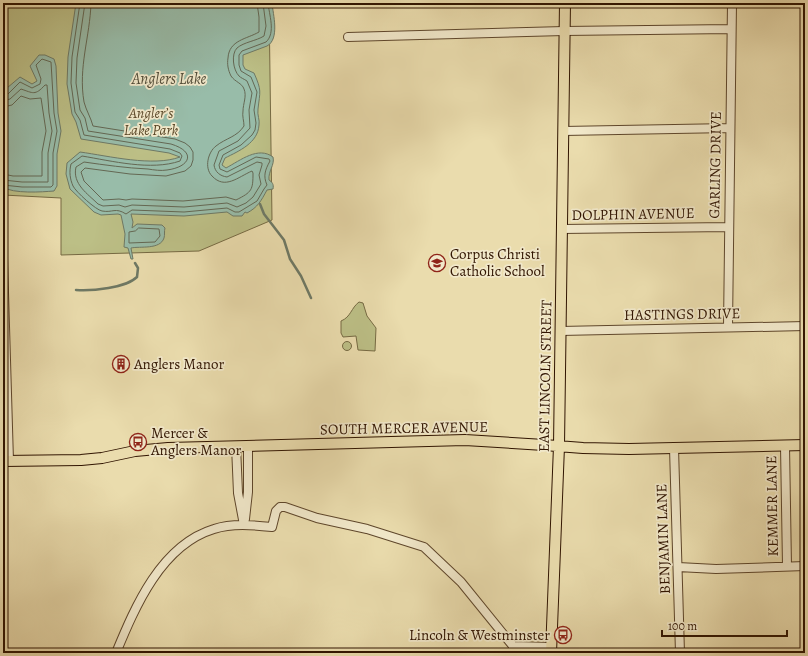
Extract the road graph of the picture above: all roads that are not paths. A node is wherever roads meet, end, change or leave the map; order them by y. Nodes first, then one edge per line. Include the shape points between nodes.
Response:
1 (565, 3) edge
2 (732, 3) edge
3 (731, 29) junction
4 (564, 31) junction
5 (348, 37) dead end
6 (730, 128) junction
7 (563, 131) junction
8 (728, 227) junction
9 (562, 229) junction
10 (3, 259) edge
11 (805, 326) edge
12 (728, 327) junction
13 (560, 331) junction
14 (4, 354) edge
15 (805, 445) edge
16 (236, 446) junction
17 (248, 446) junction
18 (559, 446) junction
19 (785, 446) junction
20 (674, 448) junction
21 (6, 461) edge
22 (244, 526) junction
23 (787, 566) junction
24 (805, 566) edge
25 (678, 567) junction
26 (513, 650) edge
27 (552, 650) edge
28 (116, 653) edge
29 (680, 653) edge

1 - 4 main road, EAST LINCOLN STREET
2 - 3 street, GARLING DRIVE
3 - 4 street
3 - 6 street, GARLING DRIVE
4 - 5 street
4 - 7 main road, EAST LINCOLN STREET
6 - 7 street
6 - 8 street, GARLING DRIVE
7 - 9 main road, EAST LINCOLN STREET
8 - 9 street, DOLPHIN AVENUE
8 - 12 street, GARLING DRIVE
9 - 13 main road, EAST LINCOLN STREET
10 - 14 street
11 - 12 street, HASTINGS DRIVE
12 - 13 street, HASTINGS DRIVE
13 - 18 main road, EAST LINCOLN STREET
14 - 21 street
15 - 19 main road, SOUTH MERCER AVENUE
16 - 17 main road, SOUTH MERCER AVENUE
16 - 21 main road, SOUTH MERCER AVENUE via 168,448 81,460
16 - 22 street via 238,493
17 - 18 main road, SOUTH MERCER AVENUE via 465,440
17 - 22 street via 248,492
18 - 20 main road, SOUTH MERCER AVENUE
18 - 27 main road, EAST LINCOLN STREET
19 - 20 main road, SOUTH MERCER AVENUE
19 - 23 street, KEMMER LANE
20 - 25 street, BENJAMIN LANE
22 - 26 street via 259,525 272,528 276,511 280,507 285,507 424,547 461,582
22 - 28 street via 213,529 196,537 167,560 134,612
23 - 24 street
23 - 25 street via 716,569
25 - 29 street, BENJAMIN LANE
26 - 27 street

